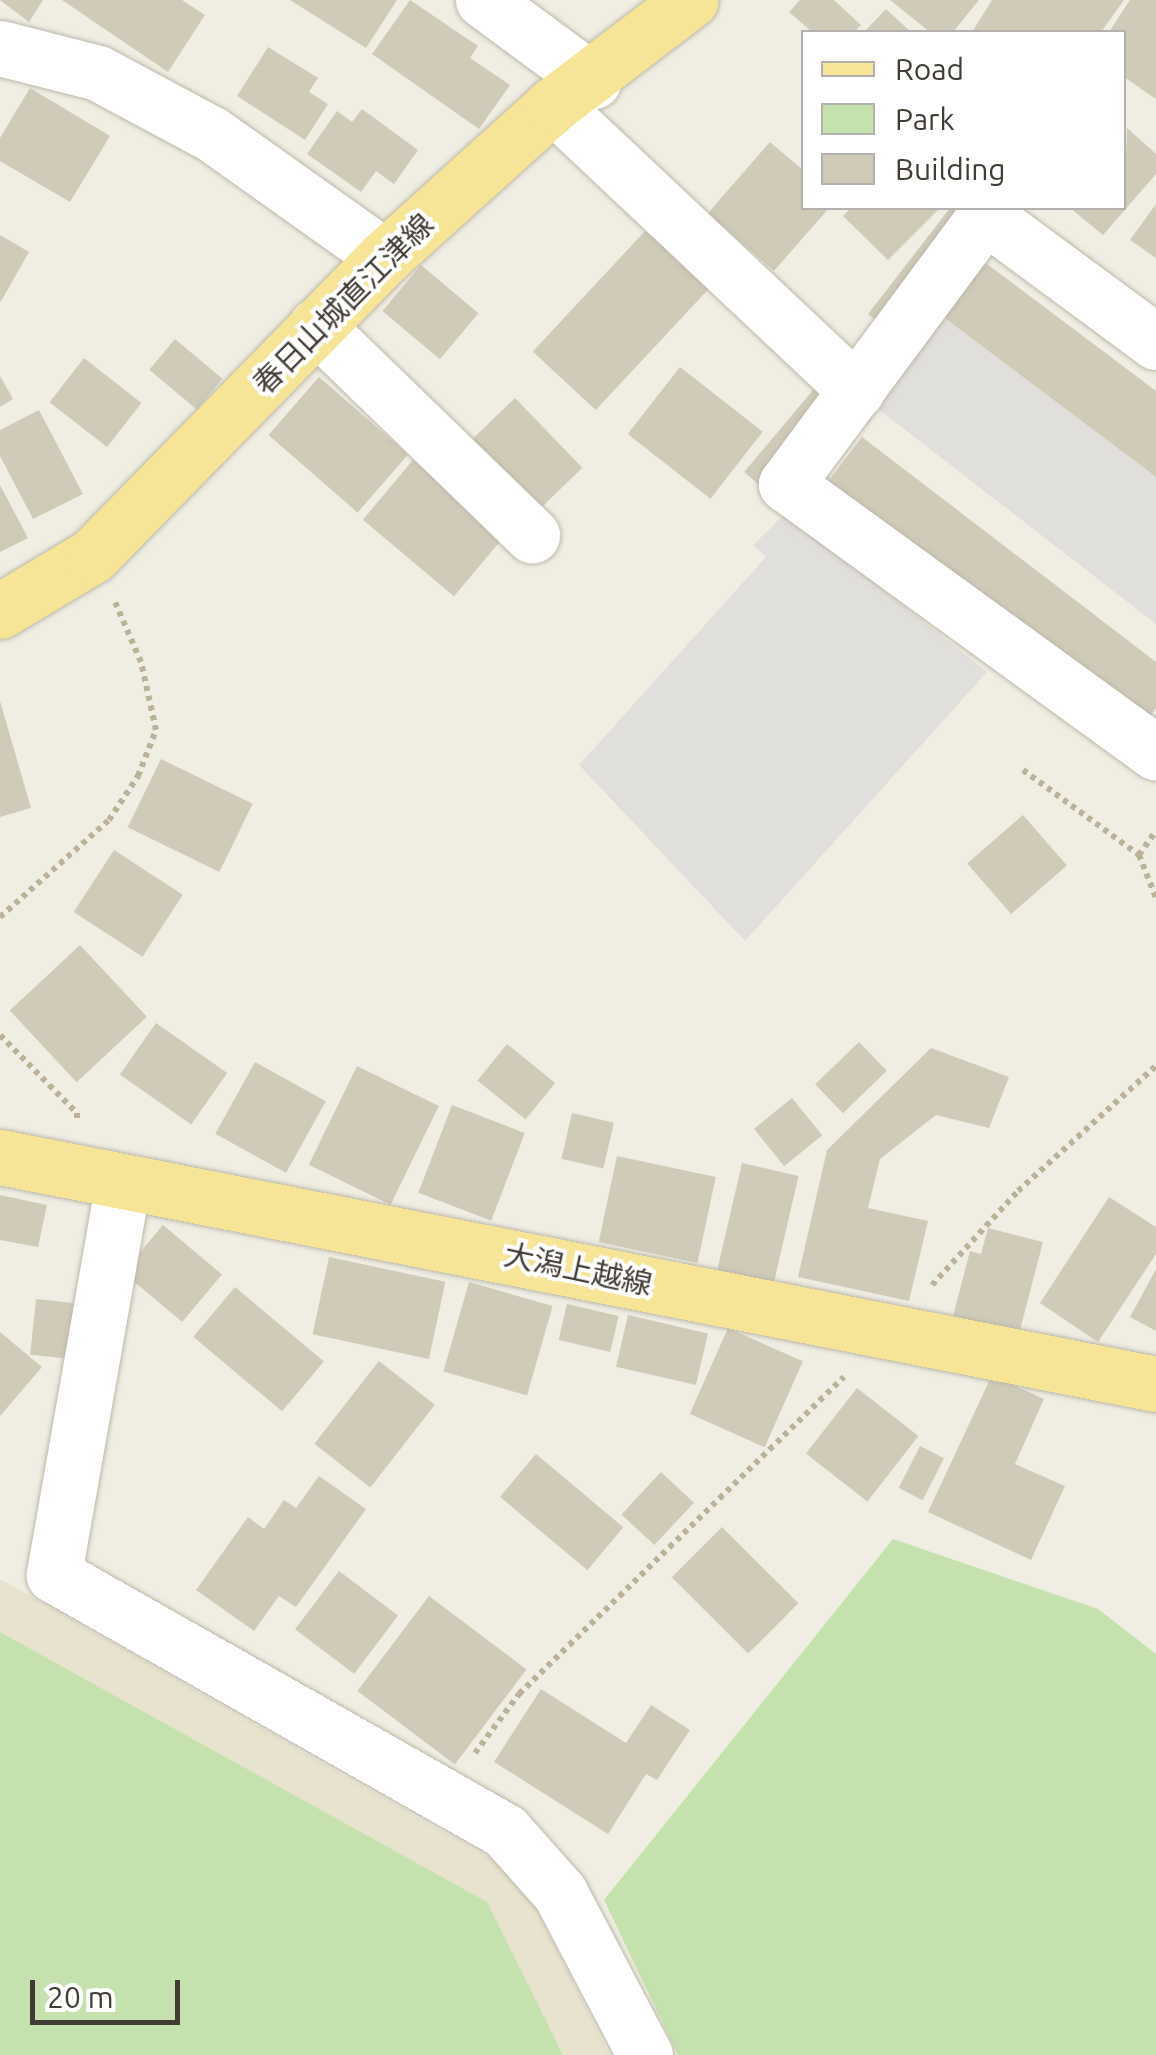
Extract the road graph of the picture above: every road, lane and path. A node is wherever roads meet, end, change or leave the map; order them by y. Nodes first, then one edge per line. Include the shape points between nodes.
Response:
1 (483, 0) edge
2 (691, 0) edge
3 (0, 48) edge
4 (573, 93) junction
5 (385, 257) junction
6 (316, 326) junction
7 (1156, 342) edge
8 (856, 391) junction
9 (532, 535) dead end
10 (92, 556) junction
11 (0, 611) edge
12 (1156, 753) edge
13 (1023, 770) dead end
14 (1156, 831) edge
15 (1139, 855) junction
16 (1156, 898) edge
17 (0, 917) edge
18 (0, 1035) edge
19 (1156, 1066) edge
20 (0, 1158) edge
21 (98, 1177) junction
22 (888, 1332) junction
23 (1156, 1384) edge
24 (446, 1793) junction
25 (645, 2055) edge

1 - 4 street
2 - 4 main road, 春日山城直江津線
3 - 5 street via 98,72 212,134
4 - 5 main road, 春日山城直江津線
4 - 8 street
5 - 6 main road, 春日山城直江津線
6 - 9 street
6 - 10 main road, 春日山城直江津線
7 - 8 street via 985,216
8 - 12 street via 786,484
10 - 11 main road, 春日山城直江津線
10 - 17 path via 141,662 156,730 138,776 109,820
13 - 15 path
14 - 15 path
15 - 16 path
18 - 21 path via 77,1114
19 - 22 path via 1018,1191
20 - 21 main road, 大潟上越線
21 - 22 main road, 大潟上越線
21 - 24 street via 54,1575
22 - 23 main road, 大潟上越線
22 - 24 path via 519,1694
24 - 25 street via 536,1859

